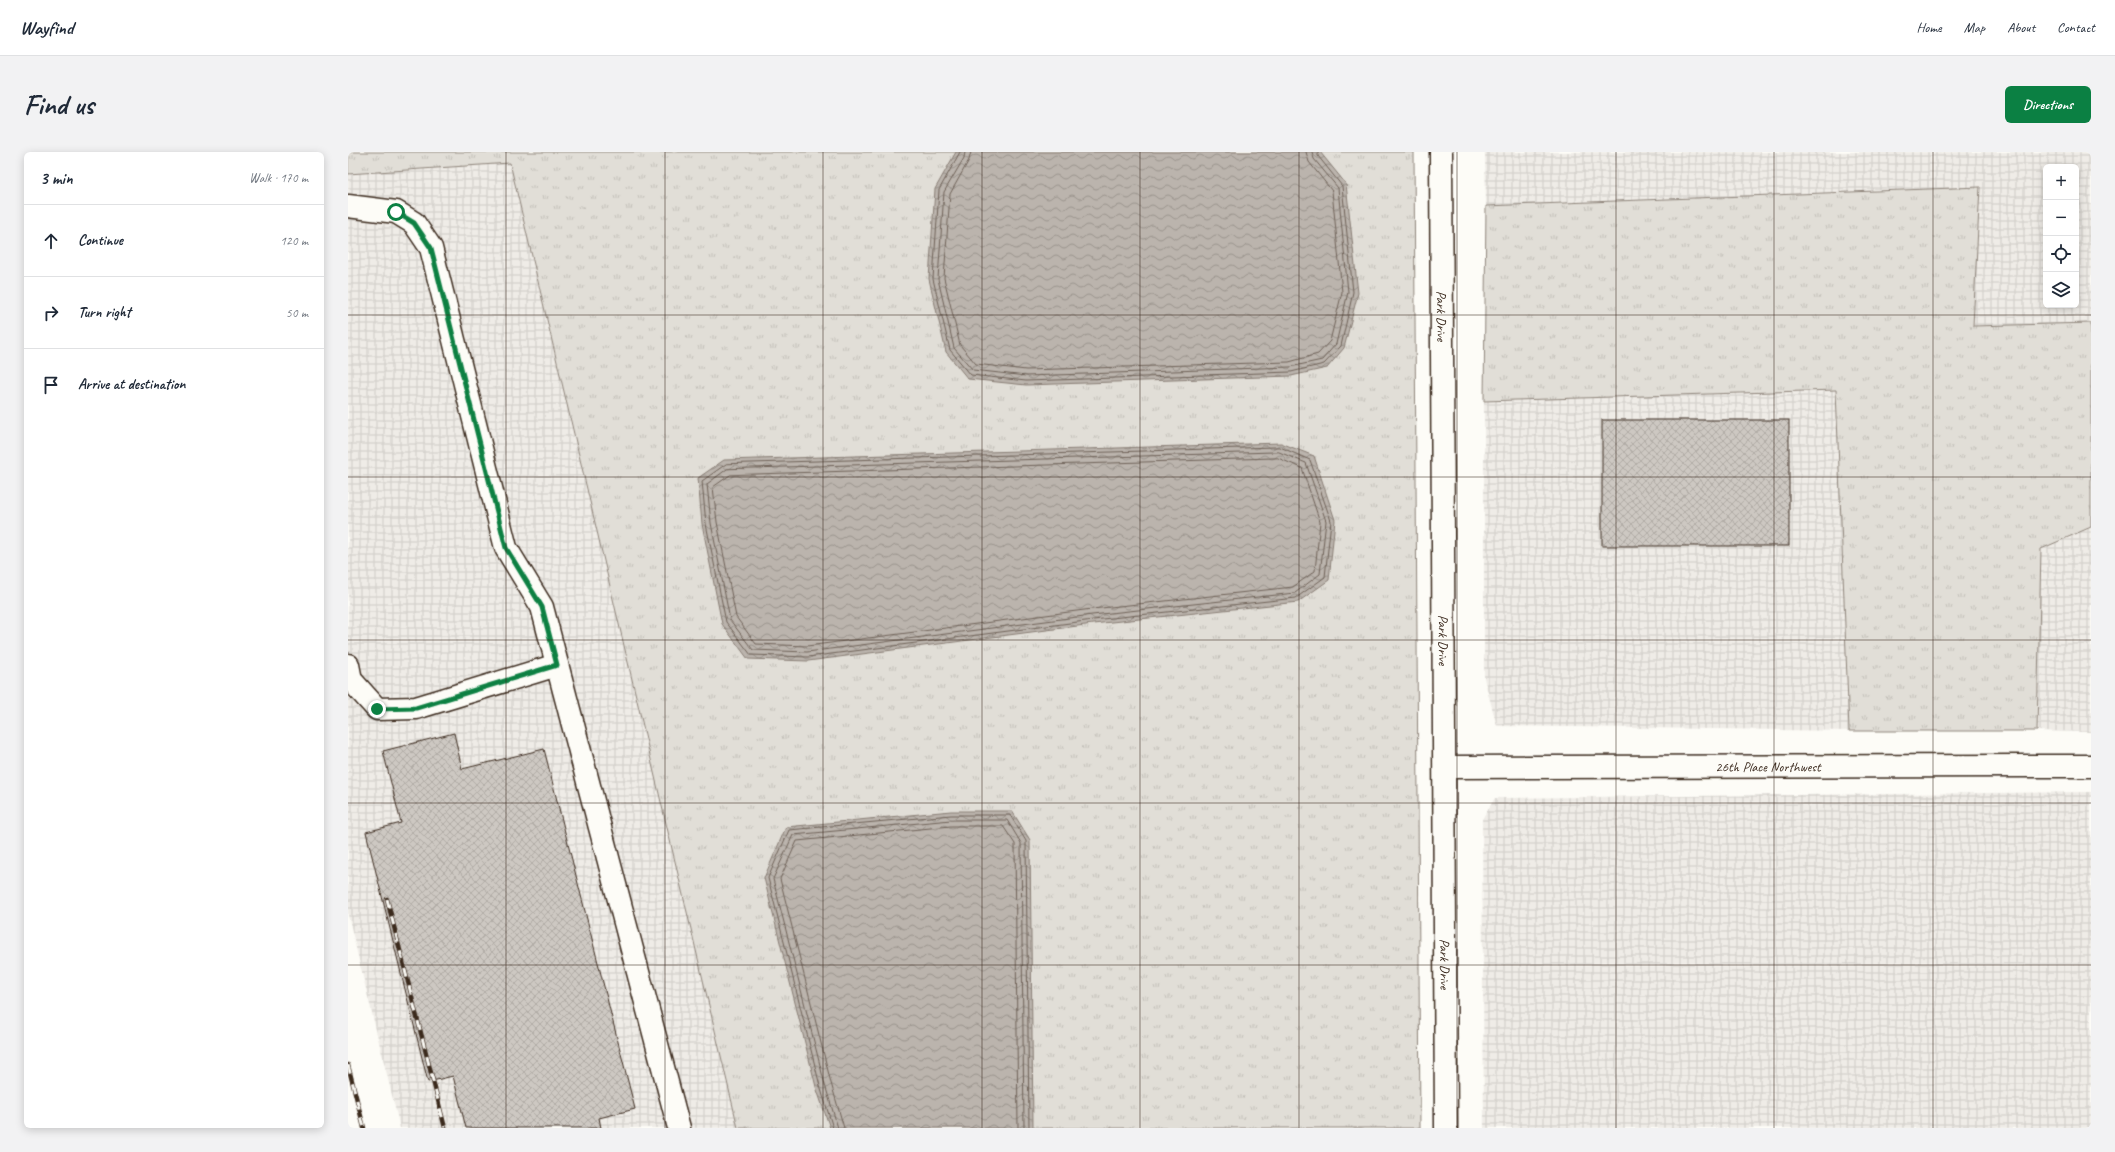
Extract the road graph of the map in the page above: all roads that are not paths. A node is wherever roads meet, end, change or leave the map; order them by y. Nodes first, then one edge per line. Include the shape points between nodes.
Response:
1 (1441, 152) edge
2 (348, 206) edge
3 (348, 665) edge
4 (557, 665) junction
5 (2091, 766) edge
6 (1444, 767) junction
7 (679, 1128) edge
8 (1446, 1128) edge

1 - 6 street, Park Drive
2 - 4 street via 396,212 414,223 431,248 506,548 542,607
3 - 4 street via 352,680 377,709 416,708
4 - 7 street
5 - 6 street, 26th Place Northwest
6 - 8 street, Park Drive

